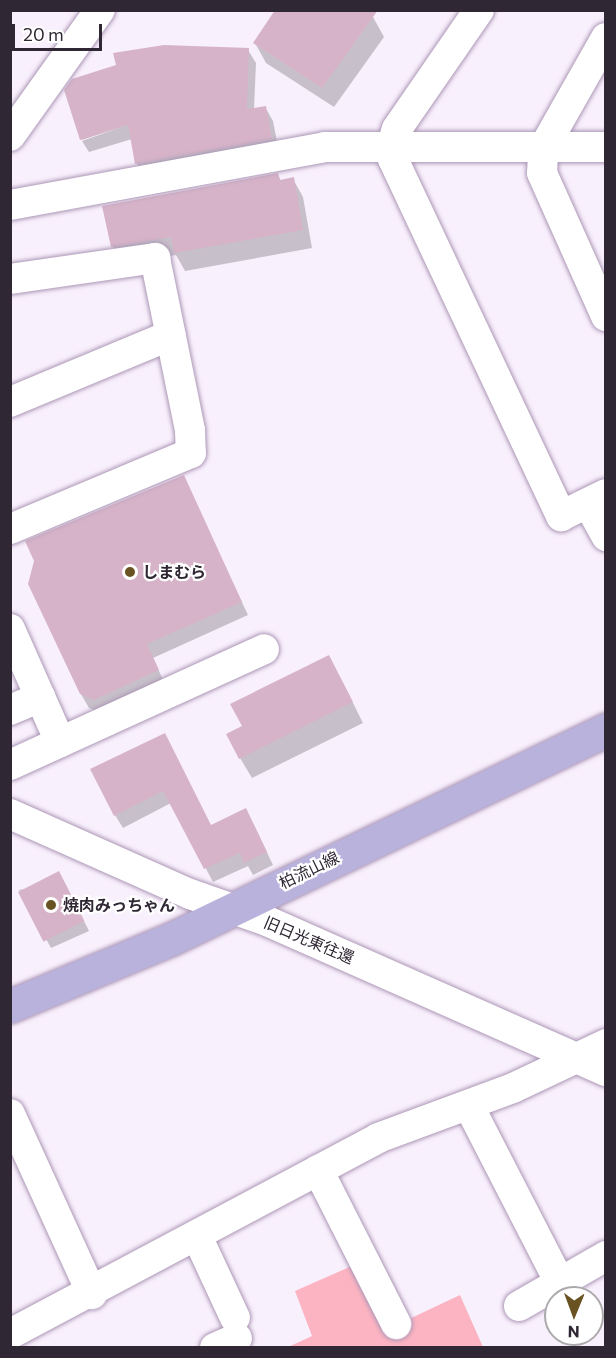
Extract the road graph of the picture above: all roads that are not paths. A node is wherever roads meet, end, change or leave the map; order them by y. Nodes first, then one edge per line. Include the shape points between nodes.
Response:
1 (100, 10) edge
2 (479, 10) edge
3 (606, 38) edge
4 (10, 136) edge
5 (391, 147) junction
6 (606, 147) edge
7 (543, 149) junction
8 (10, 205) edge
9 (10, 279) edge
10 (606, 315) edge
11 (171, 335) junction
12 (10, 402) edge
13 (597, 499) edge
14 (10, 530) edge
15 (606, 536) edge
16 (10, 629) edge
17 (264, 649) dead end
18 (40, 697) junction
19 (10, 710) edge
20 (606, 730) edge
21 (60, 742) junction
22 (10, 765) edge
23 (10, 814) edge
24 (231, 909) junction
25 (10, 1006) edge
26 (606, 1044) edge
27 (576, 1058) junction
28 (606, 1071) edge
29 (469, 1106) junction
30 (10, 1114) edge
31 (318, 1170) junction
32 (197, 1236) junction
33 (606, 1256) edge
34 (558, 1281) junction
35 (92, 1294) junction
36 (519, 1306) dead end
37 (396, 1324) dead end
38 (10, 1334) edge
39 (229, 1334) edge

1 - 4 street
2 - 5 street via 398,129
3 - 7 street
5 - 7 street
5 - 8 street via 325,147
5 - 13 street via 561,516
6 - 7 street
7 - 10 street via 542,173
9 - 11 street via 155,258
11 - 12 street
11 - 14 street via 191,453
13 - 15 street
16 - 18 street
17 - 21 street
18 - 19 street
18 - 21 street
20 - 24 main road, 柏流山線
21 - 22 street
23 - 24 street, 旧日光東往還
24 - 25 main road, 柏流山線 via 171,939
24 - 27 street, 旧日光東往還 via 267,921
26 - 27 street
27 - 28 street, 旧日光東往還
27 - 29 street
29 - 31 street via 378,1138
29 - 34 street
30 - 35 street
31 - 32 street
31 - 37 street
32 - 35 street
32 - 39 street
33 - 34 street
34 - 36 street
35 - 38 street

